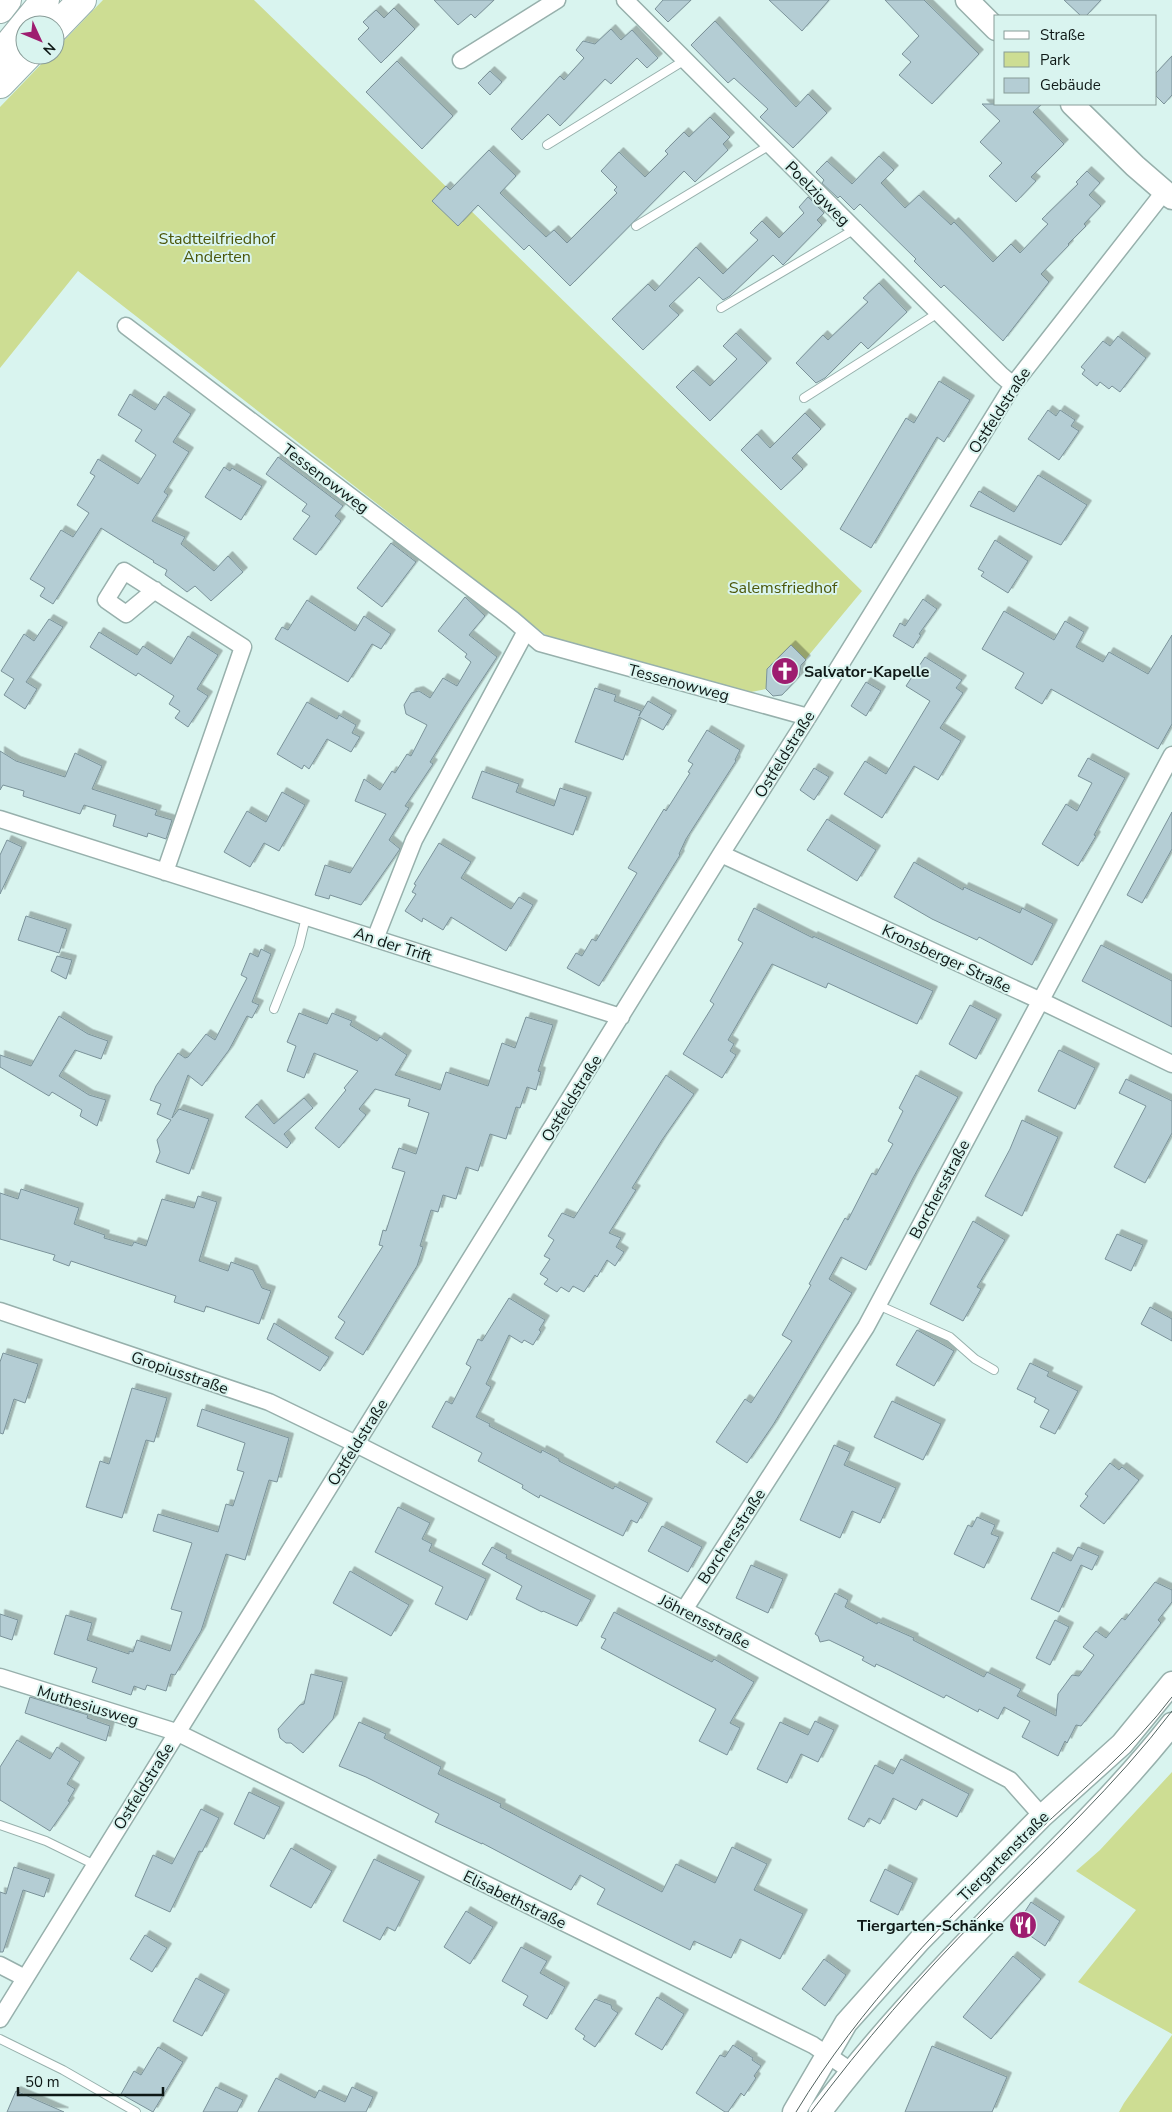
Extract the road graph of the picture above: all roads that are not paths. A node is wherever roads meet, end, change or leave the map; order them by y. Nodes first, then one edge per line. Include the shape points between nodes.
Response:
1 (7, 0) edge
2 (45, 0) edge
3 (82, 0) edge
4 (557, 0) edge
5 (625, 0) edge
6 (967, 0) edge
7 (0, 8) edge
8 (65, 18) edge
9 (994, 27) edge
10 (0, 55) edge
11 (461, 60) dead end
12 (685, 60) junction
13 (18, 65) edge
14 (0, 84) edge
15 (1073, 105) edge
16 (547, 145) dead end
17 (770, 145) junction
18 (1168, 195) edge
19 (636, 226) dead end
20 (855, 229) junction
21 (721, 308) dead end
22 (938, 313) junction
23 (126, 326) dead end
24 (1013, 385) junction
25 (804, 398) dead end
26 (155, 590) dead end
27 (526, 631) junction
28 (808, 717) junction
29 (1172, 755) edge
30 (1167, 773) edge
31 (0, 819) edge
32 (721, 854) junction
33 (165, 872) junction
34 (306, 917) junction
35 (375, 938) junction
36 (1039, 1000) junction
37 (274, 1009) dead end
38 (621, 1016) junction
39 (1172, 1064) edge
40 (878, 1305) junction
41 (0, 1311) edge
42 (994, 1370) dead end
43 (356, 1444) junction
44 (684, 1610) junction
45 (0, 1677) edge
46 (1172, 1683) edge
47 (1172, 1724) edge
48 (176, 1732) junction
49 (1042, 1816) junction
50 (0, 1825) edge
51 (95, 1865) junction
52 (0, 1965) edge
53 (26, 1978) junction
54 (0, 2019) edge
55 (0, 2039) edge
56 (827, 2054) junction
57 (851, 2070) junction
58 (136, 2112) edge
59 (794, 2112) edge
60 (820, 2112) edge

1 - 7 highway
2 - 10 highway
3 - 8 highway
4 - 11 street
5 - 12 street, Poelzigweg
6 - 9 main road
12 - 16 lane
12 - 17 street, Poelzigweg
13 - 14 highway
15 - 18 main road
17 - 19 lane
17 - 20 street, Poelzigweg
18 - 24 street, Ostfeldstraße
20 - 21 lane
20 - 22 street, Poelzigweg
22 - 24 street, Poelzigweg
22 - 25 lane
23 - 27 street, Tessenowweg
24 - 28 street, Ostfeldstraße
26 - 33 street via 243,647
27 - 28 street, Tessenowweg via 540,644
27 - 35 street via 414,840
28 - 32 street, Ostfeldstraße
29 - 30 street, Borchersstraße
30 - 36 street, Borchersstraße
31 - 33 street, An der Trift
32 - 36 street, Kronsberger Straße
32 - 38 street, Ostfeldstraße
33 - 34 street, An der Trift
34 - 35 street, An der Trift
34 - 37 lane via 299,946
35 - 38 street, An der Trift
36 - 39 street, Kronsberger Straße
36 - 40 street, Borchersstraße
38 - 43 street, Ostfeldstraße
40 - 42 lane via 950,1337 975,1359
40 - 44 street, Borchersstraße
41 - 43 street, Gropiusstraße via 270,1402
43 - 44 street, Jöhrensstraße
43 - 48 street, Ostfeldstraße
44 - 49 street, Jöhrensstraße via 1010,1780
45 - 48 street, Muthesiusweg
46 - 49 main road, Tiergartenstraße via 1122,1744
47 - 57 main road via 1098,1809 918,1993
48 - 51 street, Ostfeldstraße
48 - 56 street, Elisabethstraße
49 - 56 main road, Tiergartenstraße via 920,1940 846,2024
50 - 51 lane via 46,1840
51 - 53 street, Ostfeldstraße
52 - 53 street
53 - 54 street, Ostfeldstraße
55 - 58 lane
56 - 57 street, Elisabethstraße
56 - 59 main road, Tiergartenstraße
57 - 60 main road

